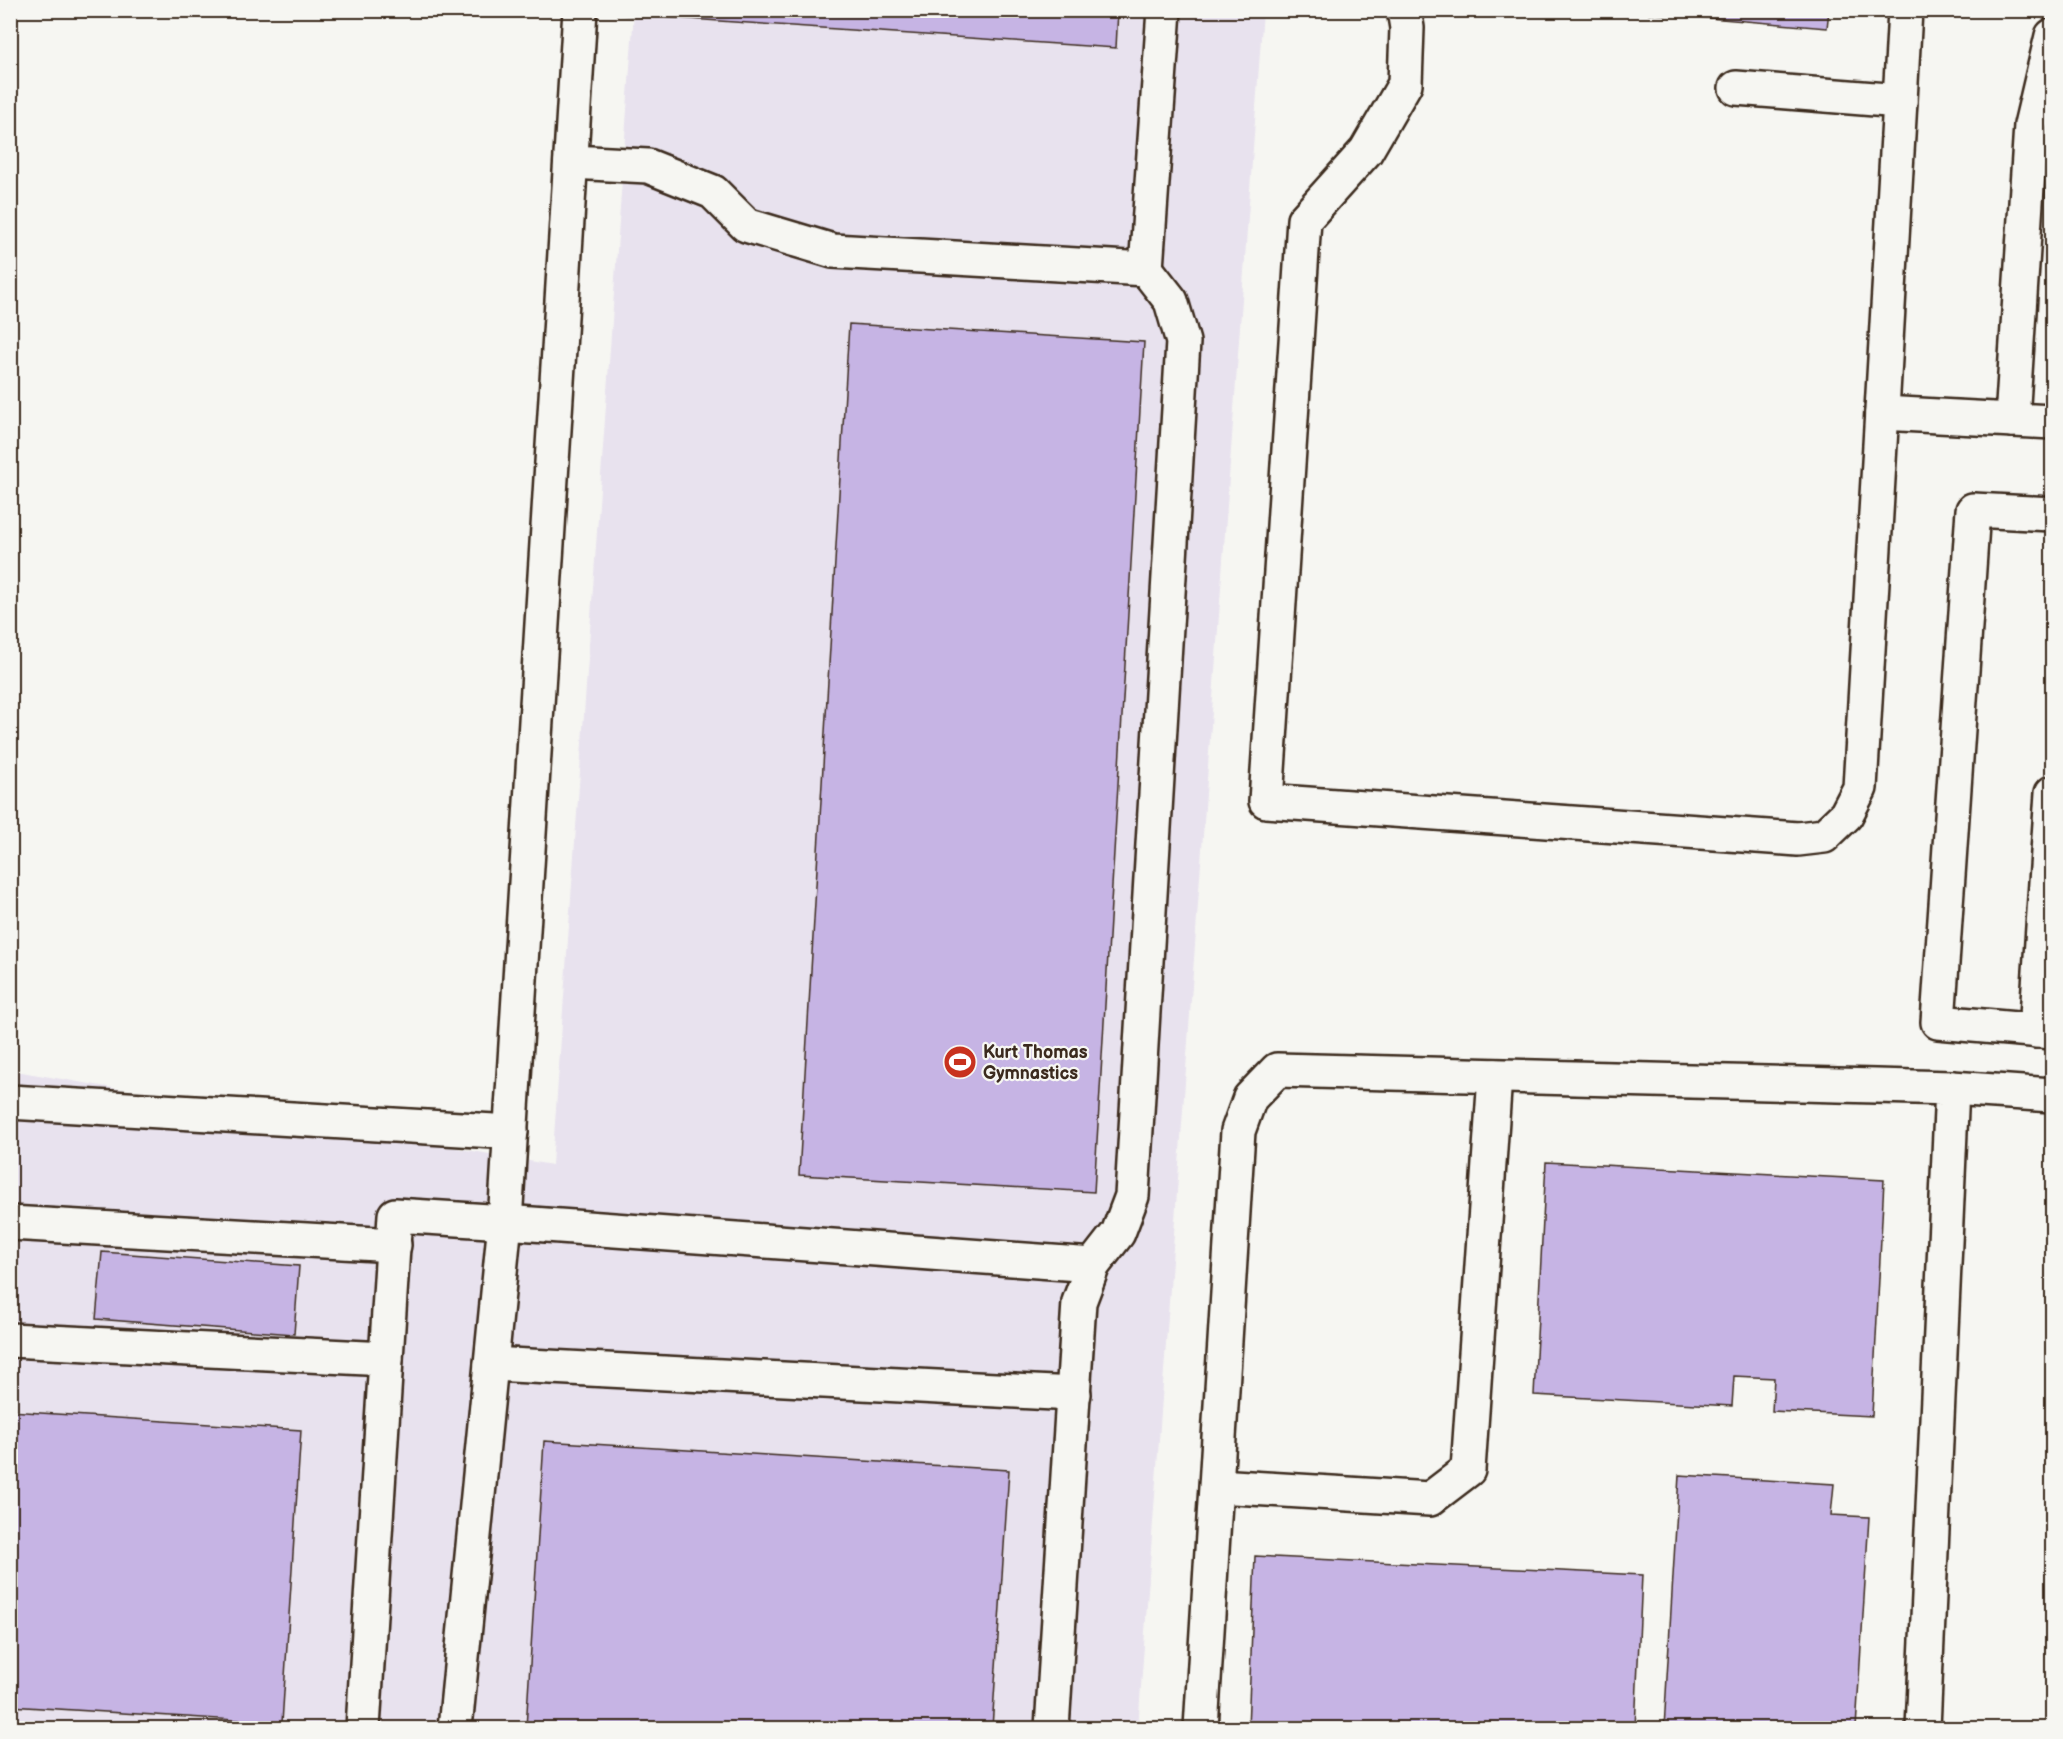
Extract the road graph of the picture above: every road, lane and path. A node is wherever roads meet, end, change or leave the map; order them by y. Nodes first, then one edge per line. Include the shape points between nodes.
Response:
1 (580, 10) edge
2 (1164, 10) edge
3 (1404, 10) edge
4 (1905, 10) edge
5 (2052, 36) edge
6 (1736, 88) dead end
7 (1900, 101) junction
8 (571, 162) junction
9 (1146, 269) junction
10 (1882, 413) junction
11 (2012, 420) junction
12 (2052, 422) edge
13 (2052, 514) edge
14 (2052, 793) edge
15 (2044, 1031) edge
16 (1495, 1076) junction
17 (1952, 1088) junction
18 (2052, 1095) edge
19 (10, 1102) edge
20 (511, 1132) junction
21 (506, 1222) junction
22 (10, 1223) edge
23 (394, 1245) junction
24 (1093, 1265) junction
25 (10, 1340) edge
26 (386, 1359) junction
27 (491, 1364) junction
28 (1074, 1394) junction
29 (1217, 1486) junction
30 (363, 1728) edge
31 (455, 1728) edge
32 (1052, 1728) edge
33 (1201, 1728) edge
34 (1923, 1728) edge

1 - 8 lane
2 - 9 lane
3 - 10 lane via 1405,84 1366,151 1304,220 1266,801 1798,839 1824,836 1846,815 1860,788
4 - 7 lane
5 - 11 lane via 2031,125
6 - 7 lane
7 - 10 lane
8 - 9 lane via 648,166 713,192 746,225 833,251
8 - 20 lane
9 - 24 lane via 1171,301 1183,342 1132,1196 1118,1233
10 - 11 lane
11 - 12 lane
13 - 15 lane via 1973,510 1938,1022
14 - 15 lane
16 - 17 lane
16 - 29 lane via 1276,1070 1250,1098 1239,1131
16 - 29 lane via 1468,1470 1430,1499
17 - 18 lane
17 - 34 lane
19 - 20 lane
20 - 21 lane
21 - 23 lane via 395,1215
21 - 24 lane
21 - 27 lane
22 - 23 lane
23 - 26 lane
24 - 28 lane via 1079,1302
25 - 26 lane
26 - 30 lane
27 - 28 lane
27 - 31 lane
28 - 32 lane
29 - 33 lane

